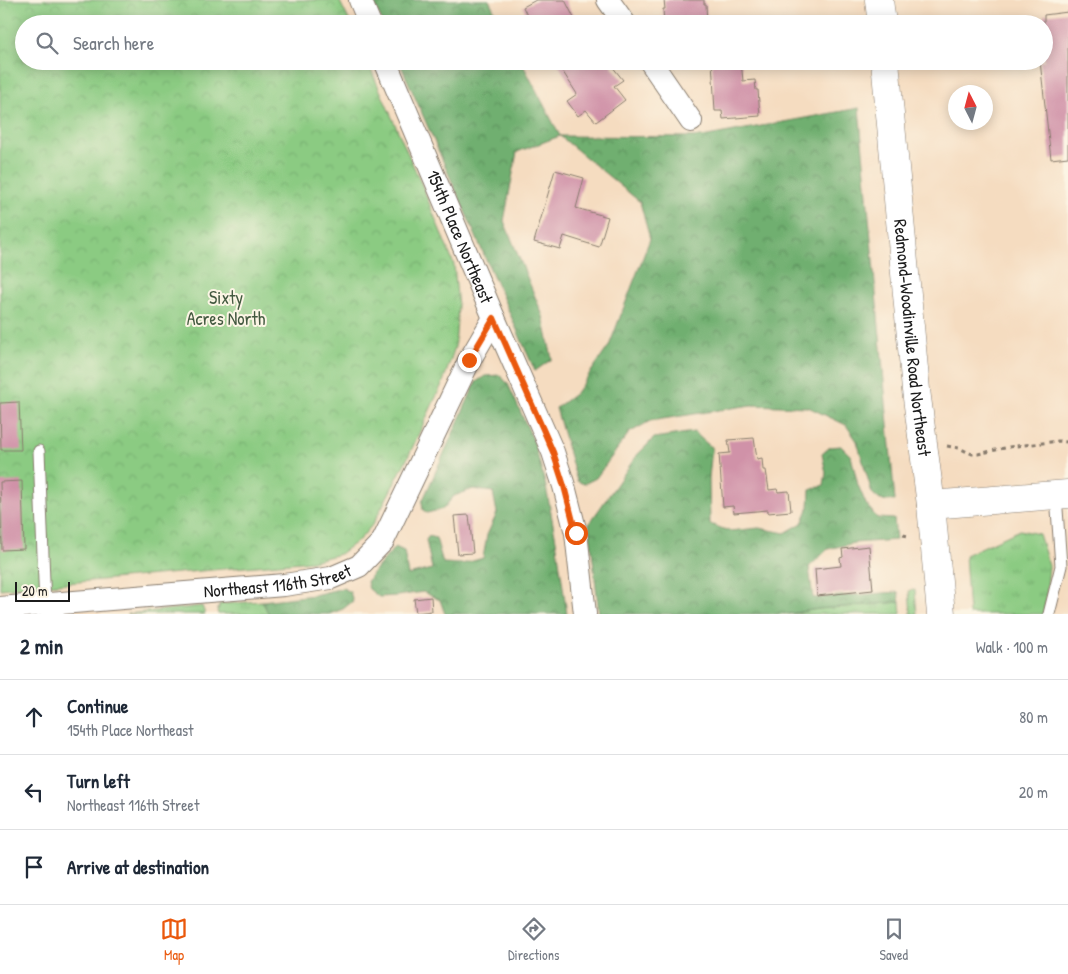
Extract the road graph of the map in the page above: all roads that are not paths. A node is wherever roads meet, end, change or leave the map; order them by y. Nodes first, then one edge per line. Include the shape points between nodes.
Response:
1 (360, 0) edge
2 (608, 0) edge
3 (880, 0) edge
4 (366, 15) edge
5 (619, 15) edge
6 (881, 15) edge
7 (389, 70) edge
8 (656, 70) edge
9 (886, 70) edge
10 (691, 121) dead end
11 (494, 318) junction
12 (39, 451) dead end
13 (1062, 494) edge
14 (931, 504) junction
15 (0, 608) edge
16 (45, 609) edge
17 (585, 614) edge
18 (941, 614) edge
19 (1049, 614) edge

1 - 4 street
2 - 5 street
3 - 6 main road
7 - 11 street, 154th Place Northeast
8 - 10 street
9 - 14 main road, Redmond-Woodinville Road Northeast via 916,390
11 - 16 street, Northeast 116th Street via 469,360 383,541 359,566 331,578 284,586
11 - 17 street, 154th Place Northeast via 553,452 564,486 576,533
12 - 16 lane
13 - 14 main road
13 - 19 lane via 1060,566
14 - 18 main road, Redmond-Woodinville Road Northeast
15 - 16 street, Northeast 116th Street

